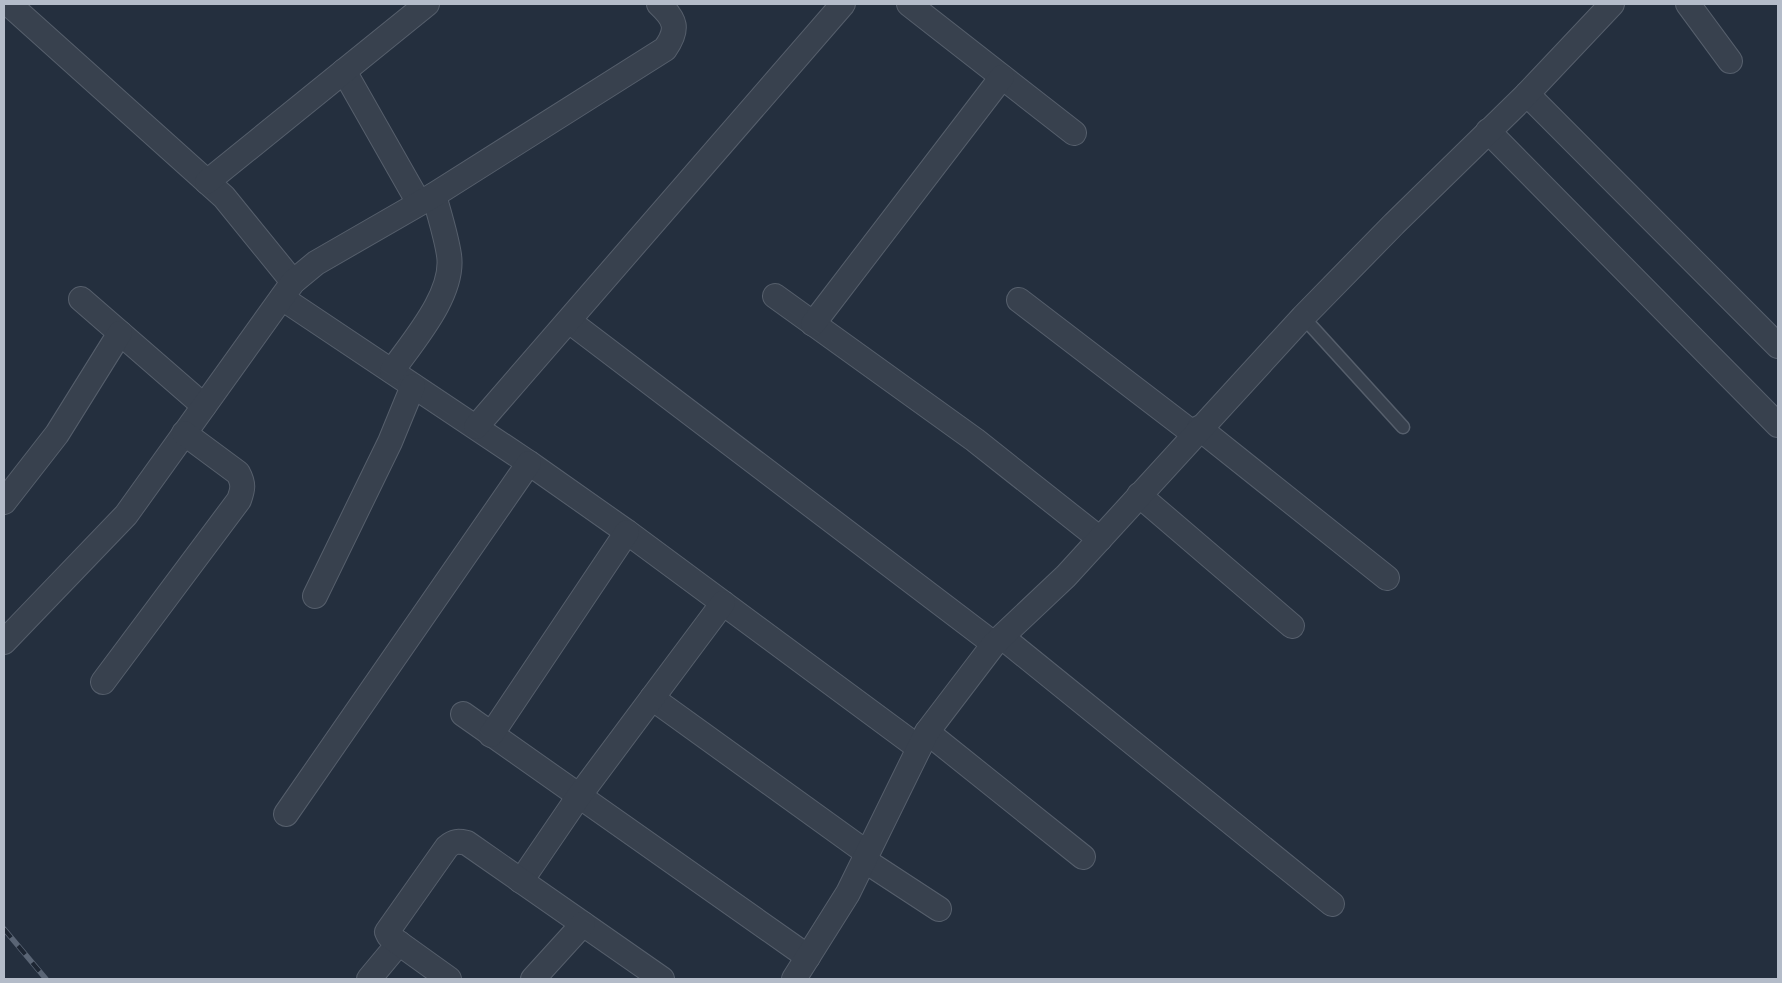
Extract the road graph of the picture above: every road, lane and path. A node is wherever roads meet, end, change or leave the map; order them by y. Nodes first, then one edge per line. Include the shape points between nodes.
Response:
1 (9, 4) edge
2 (427, 4) edge
3 (659, 4) edge
4 (843, 4) edge
5 (908, 4) edge
6 (1612, 4) edge
7 (1688, 4) edge
8 (1730, 61) dead end
9 (344, 71) junction
10 (1002, 77) junction
11 (1527, 94) junction
12 (1488, 131) junction
13 (1074, 133) dead end
14 (207, 182) junction
15 (426, 199) junction
16 (287, 290) junction
17 (775, 296) dead end
18 (82, 300) dead end
19 (1019, 300) dead end
20 (1303, 317) junction
21 (569, 321) junction
22 (812, 324) junction
23 (120, 333) junction
24 (1778, 346) edge
25 (392, 372) junction
26 (413, 386) junction
27 (204, 406) junction
28 (1778, 425) edge
29 (476, 427) junction
30 (1403, 427) dead end
31 (1196, 431) junction
32 (184, 433) junction
33 (530, 463) junction
34 (1139, 495) junction
35 (4, 502) edge
36 (627, 532) junction
37 (1100, 539) junction
38 (1387, 578) dead end
39 (315, 596) dead end
40 (723, 603) junction
41 (1292, 626) dead end
42 (998, 641) junction
43 (4, 642) edge
44 (103, 682) dead end
45 (652, 698) junction
46 (463, 714) dead end
47 (491, 735) junction
48 (923, 740) junction
49 (579, 796) junction
50 (286, 814) dead end
51 (865, 856) junction
52 (1083, 857) dead end
53 (521, 881) junction
54 (1332, 904) dead end
55 (939, 909) dead end
56 (583, 924) junction
57 (399, 943) junction
58 (808, 957) junction
59 (369, 979) edge
60 (449, 979) edge
61 (533, 979) edge
62 (662, 979) edge
63 (794, 979) edge

1 - 14 street
2 - 9 street
3 - 15 street via 670,14 675,27 672,40 665,49
4 - 21 street
5 - 10 street
6 - 11 street
7 - 8 street
9 - 14 street
9 - 15 street
10 - 13 street
10 - 22 street
11 - 12 street
11 - 24 street
12 - 20 street
12 - 28 street
14 - 16 street via 224,197
15 - 16 street via 316,263
15 - 25 street via 450,257 447,280 438,304
16 - 25 street
16 - 27 street
17 - 22 street
18 - 23 street
19 - 31 street
20 - 30 lane
20 - 31 street
21 - 29 street
21 - 42 street
22 - 37 street via 975,440
23 - 27 street
23 - 35 street via 58,434
25 - 26 street
26 - 29 street
26 - 39 street via 390,442
27 - 32 street
29 - 33 street
31 - 34 street
31 - 38 street
32 - 43 street via 120,521
32 - 44 street via 238,473 243,490 239,500
33 - 36 street
33 - 50 street
34 - 37 street
34 - 41 street
36 - 40 street
36 - 47 street
37 - 42 street
40 - 45 street
40 - 48 street
42 - 48 street
42 - 54 street
45 - 49 street
45 - 51 street
46 - 47 street
47 - 49 street
48 - 51 street
48 - 52 street
49 - 53 street
49 - 58 street
51 - 55 street
51 - 58 street via 848,893
53 - 56 street
53 - 57 street via 467,843 453,842 389,926 389,936
56 - 61 street
56 - 62 street
57 - 59 street
57 - 60 street
58 - 63 street

